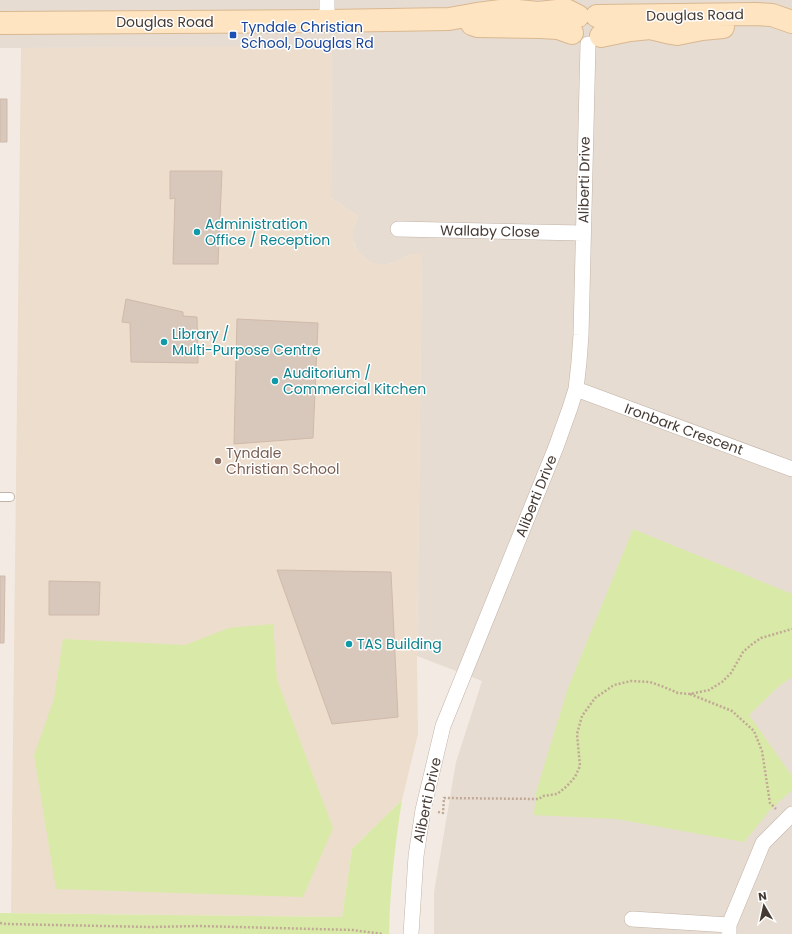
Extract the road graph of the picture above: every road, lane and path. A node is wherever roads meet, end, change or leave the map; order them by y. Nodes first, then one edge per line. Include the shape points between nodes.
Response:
1 (327, 11) edge
2 (0, 23) edge
3 (792, 23) edge
4 (587, 29) junction
5 (398, 229) dead end
6 (583, 233) junction
7 (576, 389) junction
8 (792, 468) edge
9 (0, 497) edge
10 (10, 497) dead end
11 (792, 629) edge
12 (690, 694) junction
13 (423, 810) junction
14 (790, 815) edge
15 (632, 919) dead end
16 (0, 923) edge
17 (729, 930) edge
18 (383, 934) edge
19 (411, 934) edge

1 - 2 street, Douglas Road
1 - 4 street, Douglas Road via 449,19 478,26
3 - 4 street, Douglas Road via 768,27 716,27 678,34 650,28
4 - 6 street, Aliberti Drive
5 - 6 street, Wallaby Close
6 - 7 street, Aliberti Drive via 581,335
7 - 8 street, Ironbark Crescent
7 - 13 street, Aliberti Drive via 556,448 443,726
9 - 10 lane
11 - 12 path via 761,638 743,652 731,673 722,682 709,690
12 - 13 path via 650,682 631,681 614,686 596,698 582,716 577,734 580,766 568,786 557,794 543,796 539,800 444,798 442,813
12 - 14 path via 732,712 754,731 762,751 770,803 776,809
13 - 19 street, Aliberti Drive via 416,856
14 - 17 street via 763,843
15 - 17 street
16 - 18 path via 353,930

